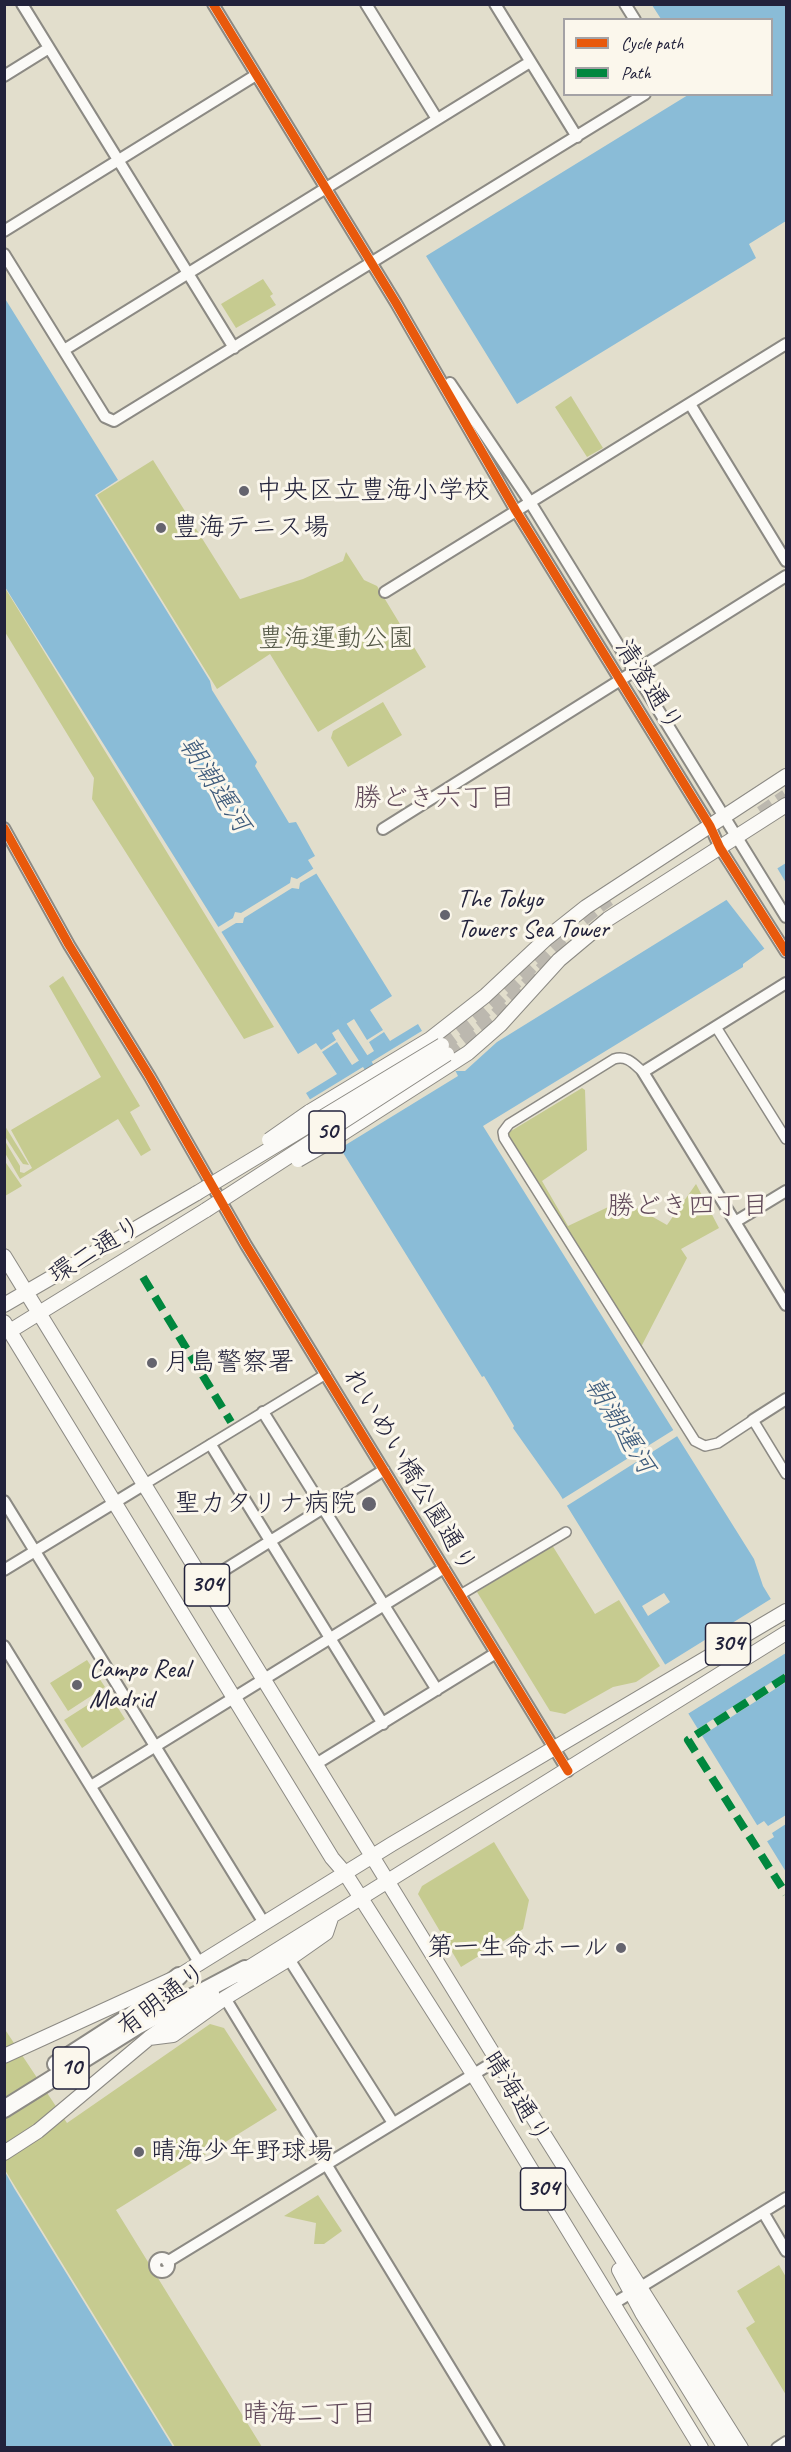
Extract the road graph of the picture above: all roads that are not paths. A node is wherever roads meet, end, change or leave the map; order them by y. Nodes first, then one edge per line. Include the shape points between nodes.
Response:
1 (22, 4) edge
2 (213, 4) edge
3 (366, 4) edge
4 (495, 4) edge
5 (626, 4) edge
6 (634, 18) edge
7 (49, 48) junction
8 (530, 62) junction
9 (256, 75) junction
10 (4, 76) edge
11 (642, 96) edge
12 (437, 119) junction
13 (577, 136) junction
14 (118, 161) junction
15 (325, 188) junction
16 (4, 231) edge
17 (4, 254) edge
18 (372, 264) junction
19 (187, 273) junction
20 (396, 303) junction
21 (786, 344) edge
22 (234, 348) junction
23 (64, 350) junction
24 (690, 404) junction
25 (530, 502) junction
26 (516, 511) junction
27 (786, 561) edge
28 (786, 576) edge
29 (385, 592) dead end
30 (634, 669) junction
31 (619, 679) junction
32 (786, 776) edge
33 (754, 797) junction
34 (786, 805) edge
35 (724, 818) junction
36 (767, 818) junction
37 (710, 826) junction
38 (4, 828) edge
39 (382, 829) dead end
40 (739, 836) junction
41 (720, 848) junction
42 (586, 906) junction
43 (786, 917) edge
44 (599, 927) junction
45 (786, 952) edge
46 (786, 983) edge
47 (716, 1027) junction
48 (643, 1072) junction
49 (786, 1138) edge
50 (786, 1191) edge
51 (197, 1193) junction
52 (206, 1210) junction
53 (735, 1222) junction
54 (4, 1256) edge
55 (28, 1292) junction
56 (4, 1305) edge
57 (786, 1305) edge
58 (41, 1313) junction
59 (7, 1327) edge
60 (326, 1374) junction
61 (786, 1399) edge
62 (263, 1412) junction
63 (753, 1420) junction
64 (211, 1445) junction
65 (384, 1470) junction
66 (786, 1474) edge
67 (145, 1484) junction
68 (4, 1501) edge
69 (116, 1502) junction
70 (323, 1509) junction
71 (566, 1532) dead end
72 (270, 1541) junction
73 (35, 1551) junction
74 (444, 1568) junction
75 (4, 1570) edge
76 (205, 1582) junction
77 (460, 1595) junction
78 (383, 1606) junction
79 (786, 1611) edge
80 (786, 1634) edge
81 (330, 1639) junction
82 (4, 1646) edge
83 (496, 1653) junction
84 (264, 1679) junction
85 (436, 1690) junction
86 (236, 1697) junction
87 (383, 1724) junction
88 (155, 1746) junction
89 (554, 1748) junction
90 (316, 1764) junction
91 (568, 1771) junction
92 (91, 1786) junction
93 (372, 1856) junction
94 (345, 1873) junction
95 (388, 1883) junction
96 (361, 1899) junction
97 (331, 1918) junction
98 (264, 1923) junction
99 (289, 1959) junction
100 (200, 1964) junction
101 (245, 1969) joint
102 (179, 1976) junction
103 (225, 1998) junction
104 (140, 2027) junction
105 (4, 2056) edge
106 (497, 2060) junction
107 (473, 2074) junction
108 (4, 2096) edge
109 (4, 2109) edge
110 (393, 2123) junction
111 (4, 2153) edge
112 (327, 2164) junction
113 (786, 2198) edge
114 (763, 2212) junction
115 (786, 2251) edge
116 (167, 2262) dead end
117 (636, 2291) junction
118 (613, 2304) junction
119 (786, 2442) edge
120 (500, 2448) edge
121 (701, 2448) edge
122 (725, 2448) edge
123 (741, 2448) edge
124 (777, 2448) edge

1 - 7 street
2 - 9 street
3 - 12 street
4 - 8 street
5 - 6 street
7 - 10 street
7 - 14 street
8 - 12 street
8 - 13 street
9 - 14 street
9 - 15 street
11 - 13 street
12 - 15 street
13 - 18 street
14 - 16 street
14 - 19 street
15 - 18 street
15 - 19 street
17 - 23 street
18 - 20 street
18 - 22 street
19 - 22 street
19 - 23 street
20 - 25 street, 清澄通り
20 - 26 street, 清澄通り
21 - 24 street
22 - 23 street via 112,422 105,417
24 - 25 street
24 - 27 street
25 - 26 street
25 - 30 street, 清澄通り
26 - 29 street
26 - 31 street, 清澄通り
28 - 30 street
30 - 31 street
30 - 35 street, 清澄通り
31 - 37 street, 清澄通り
31 - 39 street
32 - 33 main road, 50
33 - 35 main road, 50
33 - 36 main road via 755,810
34 - 36 main road, 50
35 - 37 main road, 50
35 - 40 street, 清澄通り
36 - 40 main road, 50
37 - 41 street, 清澄通り
37 - 42 main road, 50
38 - 60 street, れいめい橋公園通り via 215,1193
40 - 41 main road, 50
40 - 43 street, 清澄通り
41 - 44 main road, 50
41 - 45 street, 清澄通り
42 - 44 main road via 587,919
42 - 51 main road, 50, bridge via 451,1024 309,1112
44 - 52 main road, 50, bridge via 546,974 500,1025 450,1065 326,1144
46 - 47 street
47 - 48 street
47 - 49 street
48 - 53 street
48 - 63 street via 628,1060 614,1059 510,1124 503,1132 504,1138 695,1441 705,1446 718,1443
50 - 53 street
51 - 52 main road, 50, bridge via 444,1049
51 - 55 main road, 環二通り / 50
52 - 58 main road, 環二通り / 50
53 - 57 street
54 - 55 main road, 304
55 - 56 main road, 環二通り / 50
55 - 58 main road, 304
58 - 59 main road, 環二通り / 50
58 - 67 main road, 304
59 - 69 main road, 304
60 - 62 street
60 - 65 street, れいめい橋公園通り
61 - 63 street
62 - 64 street
62 - 70 street
63 - 66 street
64 - 67 street
64 - 72 street
65 - 70 street
65 - 74 street, れいめい橋公園通り
67 - 69 street
67 - 76 main road, 304
68 - 73 street
69 - 73 street
69 - 86 main road, 304
70 - 72 street
70 - 78 street
71 - 77 street
72 - 76 street
72 - 81 street
73 - 75 street
73 - 88 street
74 - 77 street, れいめい橋公園通り
74 - 78 street
76 - 84 main road, 304
77 - 83 street, れいめい橋公園通り
78 - 81 street
78 - 85 street
79 - 89 main road, 304
80 - 91 main road, 304
81 - 84 street
81 - 87 street
82 - 92 street
83 - 85 street
83 - 89 street, れいめい橋公園通り
84 - 86 street
84 - 90 main road, 304
85 - 87 street
86 - 88 street
86 - 94 main road, 304 via 332,1858
87 - 90 street
88 - 92 street
88 - 98 street
89 - 91 street, れいめい橋公園通り
89 - 93 main road, 304
90 - 93 main road, 304
91 - 95 main road, 304
92 - 100 street
93 - 94 main road, 304
93 - 95 main road, 晴海通り / 304
94 - 96 main road, 晴海通り / 304
94 - 98 main road, 有明通り / 304
95 - 96 main road, 304
95 - 106 main road, 晴海通り / 304
96 - 97 main road, 有明通り / 304
96 - 107 main road, 晴海通り / 304
97 - 99 main road via 326,1933
97 - 101 main road, 有明通り / 304
98 - 100 main road, 有明通り / 304
99 - 103 main road
99 - 110 street
100 - 102 main road, 有明通り / 304
101 - 104 highway, 10
102 - 104 highway, 10
102 - 105 main road, 有明通り / 304
103 - 104 main road via 173,2035
103 - 112 street
104 - 108 highway, 10
104 - 109 highway, 10
104 - 111 main road, 有明通り via 74,2103
106 - 107 street
106 - 117 main road, 晴海通り / 304
107 - 110 street
107 - 118 main road, 晴海通り / 304
110 - 112 street
112 - 116 street
112 - 120 street
113 - 114 street
114 - 115 street
114 - 117 street
117 - 118 street
117 - 122 main road, 晴海通り / 304 via 674,2366
117 - 123 main road, 晴海通り / 304
118 - 121 main road, 晴海通り / 304
119 - 124 street

